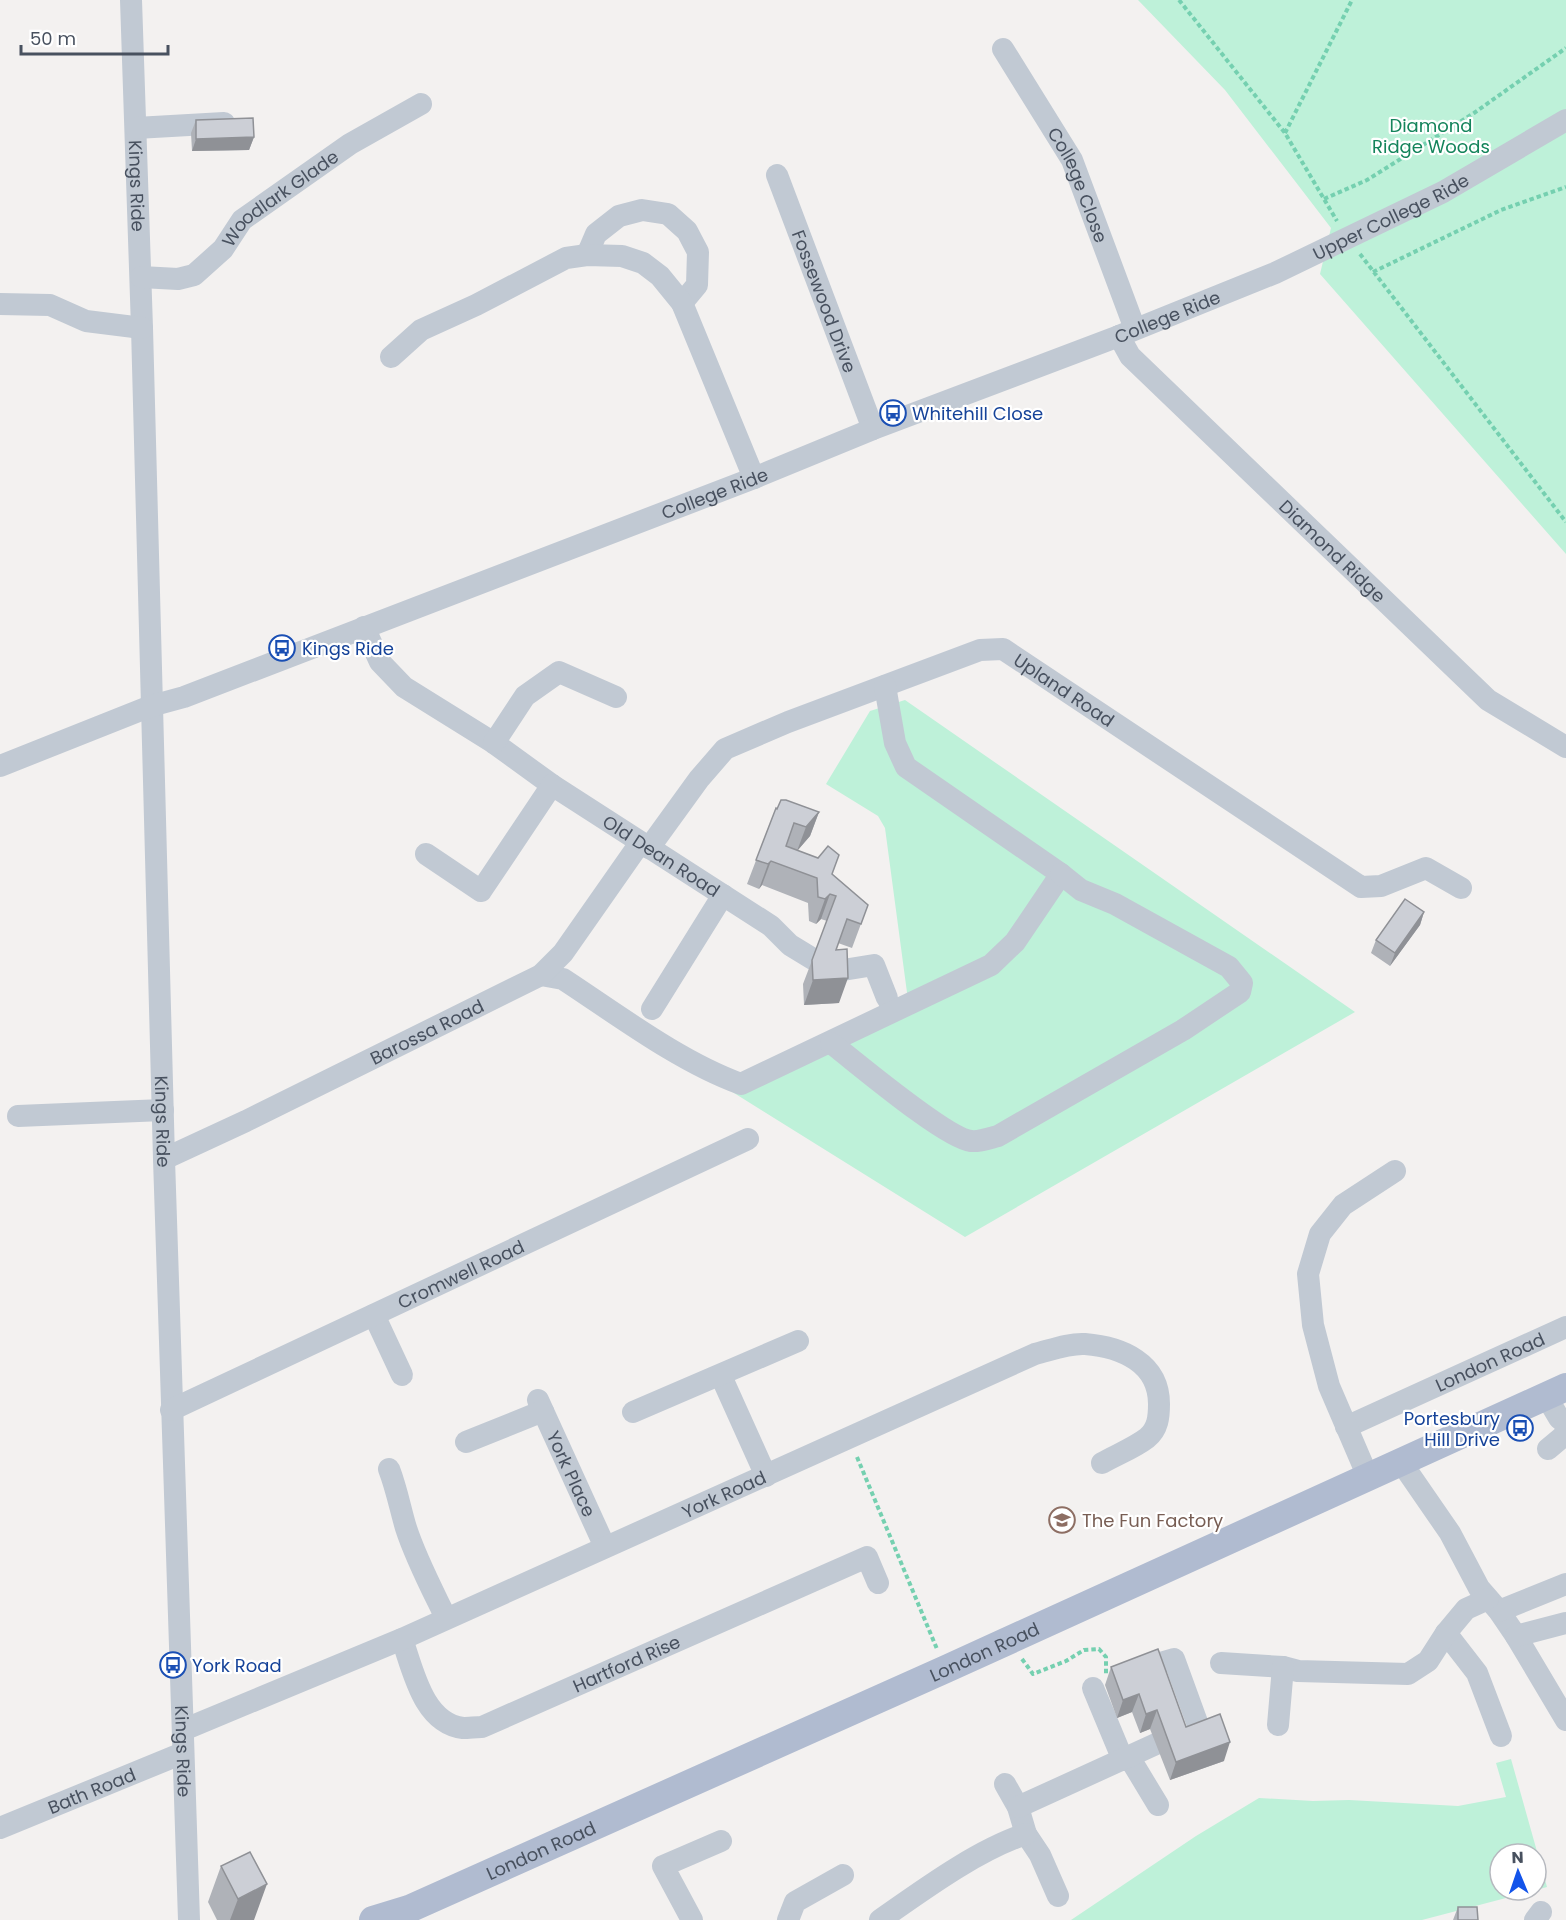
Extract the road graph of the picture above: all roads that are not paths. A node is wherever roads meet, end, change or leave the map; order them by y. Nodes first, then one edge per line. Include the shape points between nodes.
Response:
1 (131, 0) edge
2 (1003, 48) dead end
3 (421, 104) dead end
4 (1566, 120) edge
5 (241, 122) edge
6 (136, 128) junction
7 (777, 175) dead end
8 (587, 255) junction
9 (1275, 273) joint
10 (141, 277) junction
11 (682, 303) junction
12 (0, 304) edge
13 (142, 328) junction
14 (1127, 333) junction
15 (391, 357) dead end
16 (873, 429) junction
17 (754, 478) junction
18 (364, 627) junction
19 (885, 686) junction
20 (616, 698) dead end
21 (151, 706) junction
22 (494, 743) junction
23 (1566, 747) edge
24 (0, 766) edge
25 (552, 785) junction
26 (645, 845) junction
27 (426, 854) dead end
28 (1061, 874) junction
29 (1461, 888) dead end
30 (723, 895) junction
31 (541, 975) junction
32 (887, 998) dead end
33 (651, 1009) dead end
34 (831, 1043) junction
35 (163, 1110) junction
36 (18, 1116) dead end
37 (748, 1139) dead end
38 (164, 1159) junction
39 (1395, 1171) dead end
40 (374, 1315) junction
41 (1566, 1327) edge
42 (798, 1341) dead end
43 (402, 1375) dead end
44 (721, 1376) junction
45 (1556, 1392) edge
46 (171, 1410) junction
47 (633, 1412) dead end
48 (1346, 1427) junction
49 (1566, 1432) edge
50 (465, 1442) dead end
51 (1548, 1449) dead end
52 (1102, 1462) dead end
53 (1401, 1462) junction
54 (389, 1469) dead end
55 (766, 1476) junction
56 (1368, 1477) junction
57 (605, 1547) junction
58 (878, 1583) dead end
59 (1566, 1584) edge
60 (1494, 1605) junction
61 (446, 1618) junction
62 (1566, 1623) edge
63 (1446, 1633) junction
64 (1516, 1636) junction
65 (402, 1639) junction
66 (1221, 1663) dead end
67 (1150, 1666) edge
68 (1283, 1667) junction
69 (1093, 1688) road end
70 (1566, 1720) edge
71 (1278, 1725) dead end
72 (183, 1730) junction
73 (1502, 1736) dead end
74 (1146, 1750) junction
75 (183, 1753) junction
76 (1005, 1784) dead end
77 (1158, 1805) dead end
78 (1018, 1807) junction
79 (0, 1828) edge
80 (1026, 1834) junction
81 (721, 1841) dead end
82 (843, 1875) dead end
83 (1058, 1896) dead end
84 (403, 1915) edge
85 (189, 1920) edge
86 (373, 1920) edge
87 (692, 1920) edge
88 (788, 1920) edge
89 (880, 1920) edge

1 - 6 street, Kings Ride
2 - 14 street, College Close via 1072,160
3 - 10 street, Woodlark Glade via 350,144 242,220 224,249 194,275 178,279
4 - 9 street, Upper College Ride via 1443,192
5 - 6 street
6 - 10 street, Kings Ride
7 - 16 street, Fossewood Drive
8 - 11 street via 622,256 643,263 660,276
8 - 11 street via 596,234 619,216 642,210 668,214 687,231 698,252 697,285
8 - 15 street via 566,258 421,330
9 - 14 street, College Ride
10 - 13 street, Kings Ride
11 - 17 street
12 - 13 street via 50,305 86,321
13 - 21 street, Kings Ride
14 - 16 street, College Ride
14 - 23 street, Diamond Ridge via 1130,356 1488,700
16 - 17 street, College Ride
17 - 18 street, College Ride
18 - 21 street, College Ride via 184,697
18 - 22 street, Old Dean Road via 380,662 404,687
19 - 26 street, Upland Road via 724,749
19 - 28 street via 895,743 906,767
19 - 29 street, Upland Road via 980,650 1003,649 1361,887 1381,886 1419,862
20 - 22 street via 559,672 525,696
21 - 24 street, College Ride
21 - 35 street, Kings Ride
22 - 25 street, Old Dean Road
25 - 26 street, Old Dean Road
25 - 27 street via 480,891
26 - 30 street, Old Dean Road
26 - 31 street, Barossa Road
28 - 34 street via 1015,942 991,965
28 - 34 street via 1081,890 1115,904 1229,967 1242,983 1240,992 1183,1030 1039,1113 983,1140 971,1141 941,1127
30 - 32 street, Old Dean Road via 771,926 790,945 822,962 843,970 874,965
30 - 33 street
31 - 34 street via 563,979 693,1063 741,1084
31 - 38 street, Barossa Road
35 - 36 street
35 - 38 street, Kings Ride
37 - 40 street, Cromwell Road
38 - 46 street, Kings Ride
39 - 48 street via 1343,1205 1320,1234 1308,1274 1313,1325 1329,1386
40 - 43 street
40 - 46 street, Cromwell Road
41 - 48 street, London Road
42 - 44 street
44 - 47 street
44 - 55 street
45 - 49 street via 1559,1418 1565,1423
45 - 53 main road, London Road
46 - 72 street, Kings Ride
48 - 56 street
49 - 51 street
50 - 57 street, York Place via 541,1405
52 - 55 street, York Road via 1148,1437 1159,1422 1159,1395 1150,1372 1129,1353 1084,1344 1035,1354
53 - 56 main road, London Road
53 - 60 street via 1450,1533 1479,1588
54 - 61 street via 406,1528
55 - 57 street, York Road
56 - 84 main road, London Road
57 - 61 street, York Road
58 - 65 street, Hartford Rise via 867,1557 482,1727 462,1728 446,1722 426,1703
59 - 60 street
60 - 63 street via 1466,1609
60 - 64 street
61 - 65 street, York Road
62 - 64 street
63 - 68 street via 1428,1661 1408,1674 1298,1671
63 - 73 street via 1477,1673
64 - 70 street
65 - 72 street, York Road
66 - 68 street
67 - 74 street via 1174,1659 1201,1732
68 - 71 street
69 - 74 street
72 - 75 street, Kings Ride
74 - 77 street
74 - 78 street
75 - 79 street, Bath Road
75 - 85 street, Kings Ride
76 - 78 street
78 - 80 street
80 - 83 street
80 - 89 street via 977,1857
81 - 87 street via 663,1866
82 - 88 street via 795,1902
84 - 86 main road, London Road

